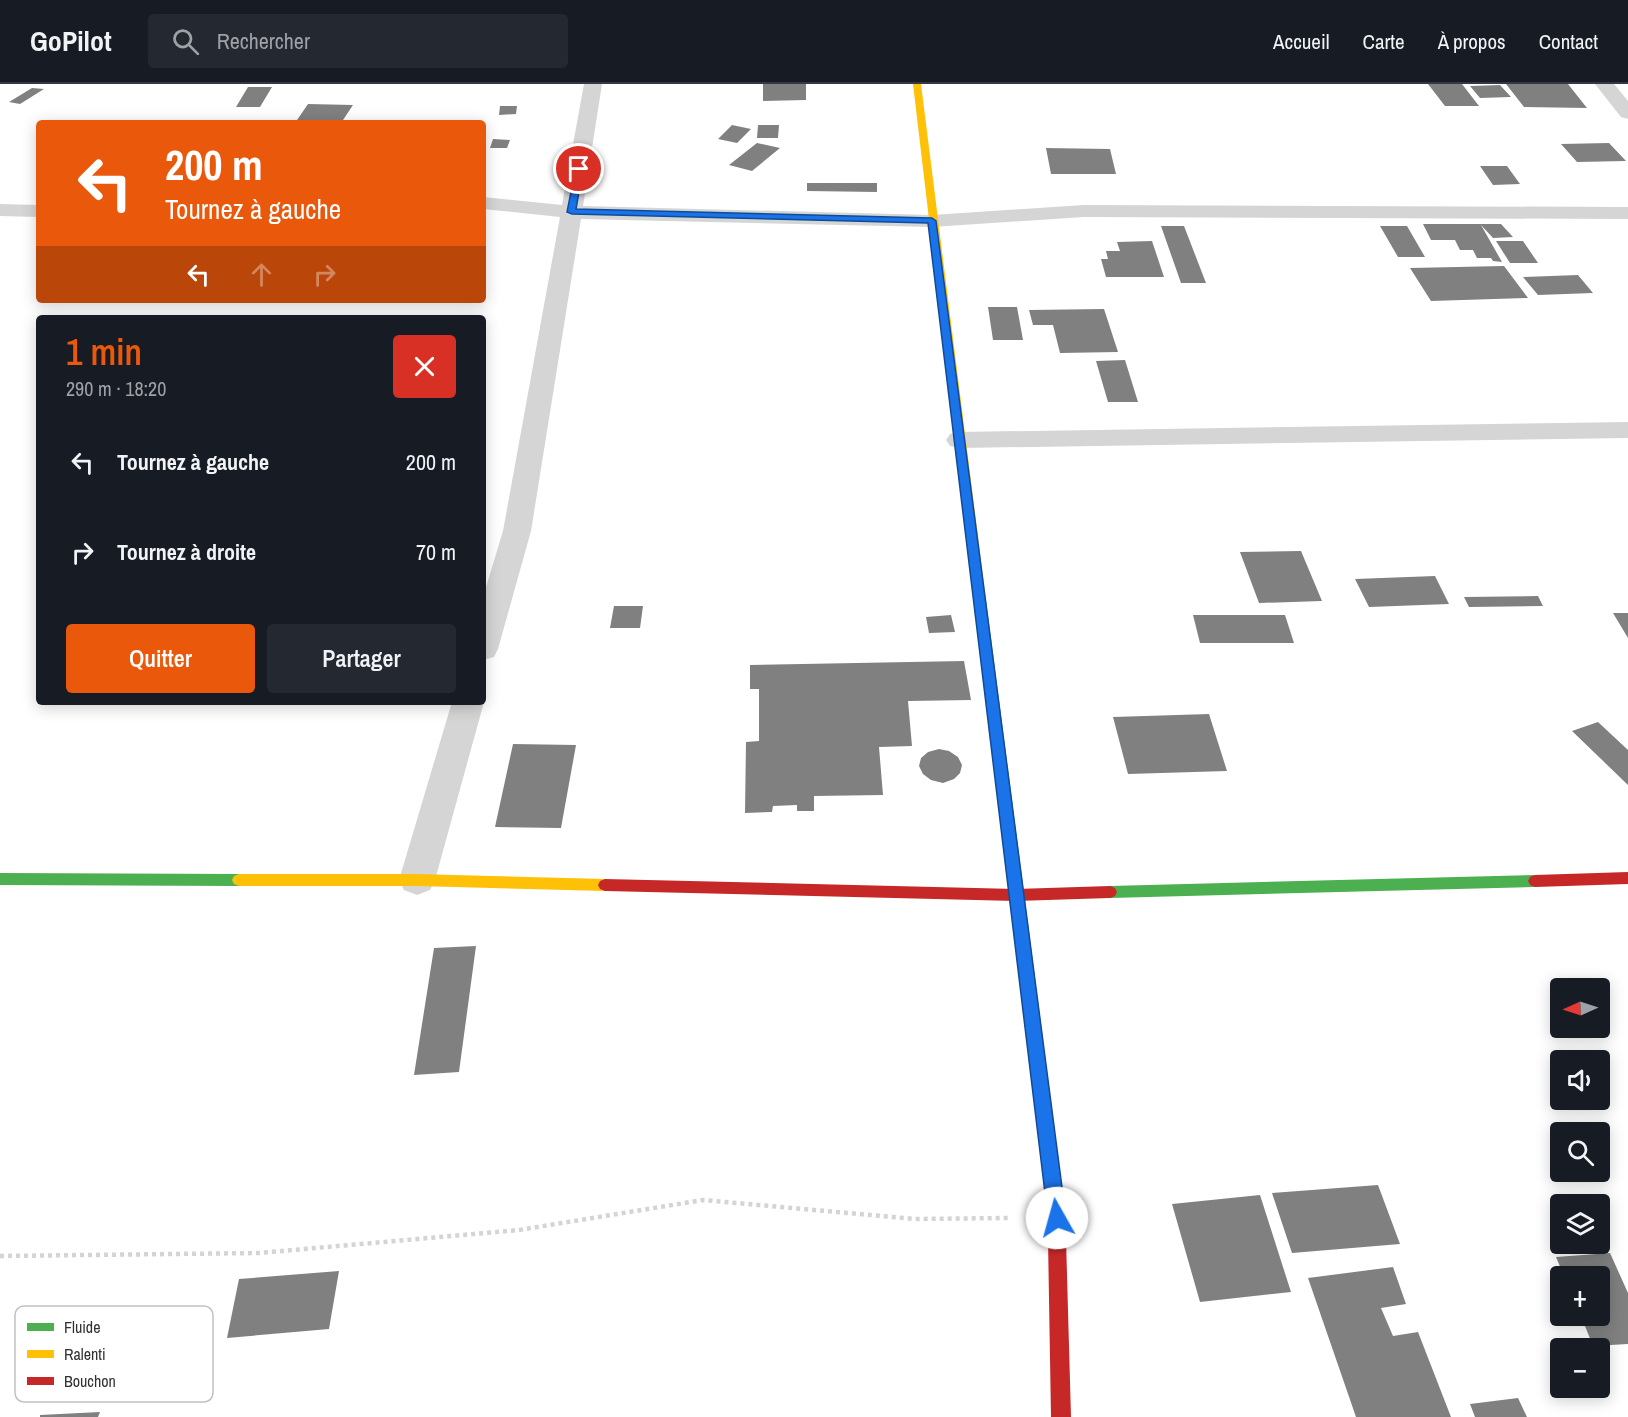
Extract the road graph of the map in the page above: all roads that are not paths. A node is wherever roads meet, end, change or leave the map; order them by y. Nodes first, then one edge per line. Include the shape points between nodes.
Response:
1 (593, 84) edge
2 (917, 84) edge
3 (1604, 84) edge
4 (1628, 113) edge
5 (486, 203) edge
6 (0, 210) edge
7 (36, 211) edge
8 (572, 212) junction
9 (1628, 213) edge
10 (932, 221) junction
11 (1628, 430) edge
12 (959, 440) junction
13 (486, 640) edge
14 (467, 705) edge
15 (1628, 878) edge
16 (0, 879) edge
17 (417, 880) junction
18 (1016, 895) junction
19 (1061, 1417) edge

1 - 8 street
2 - 10 street
3 - 4 street
5 - 8 street
6 - 7 street
8 - 10 street
8 - 13 street via 517,531
9 - 10 street via 1084,211
10 - 12 street
11 - 12 street
12 - 18 street
14 - 17 street
15 - 18 street
16 - 17 street
17 - 18 street
18 - 19 street via 1057,1218

